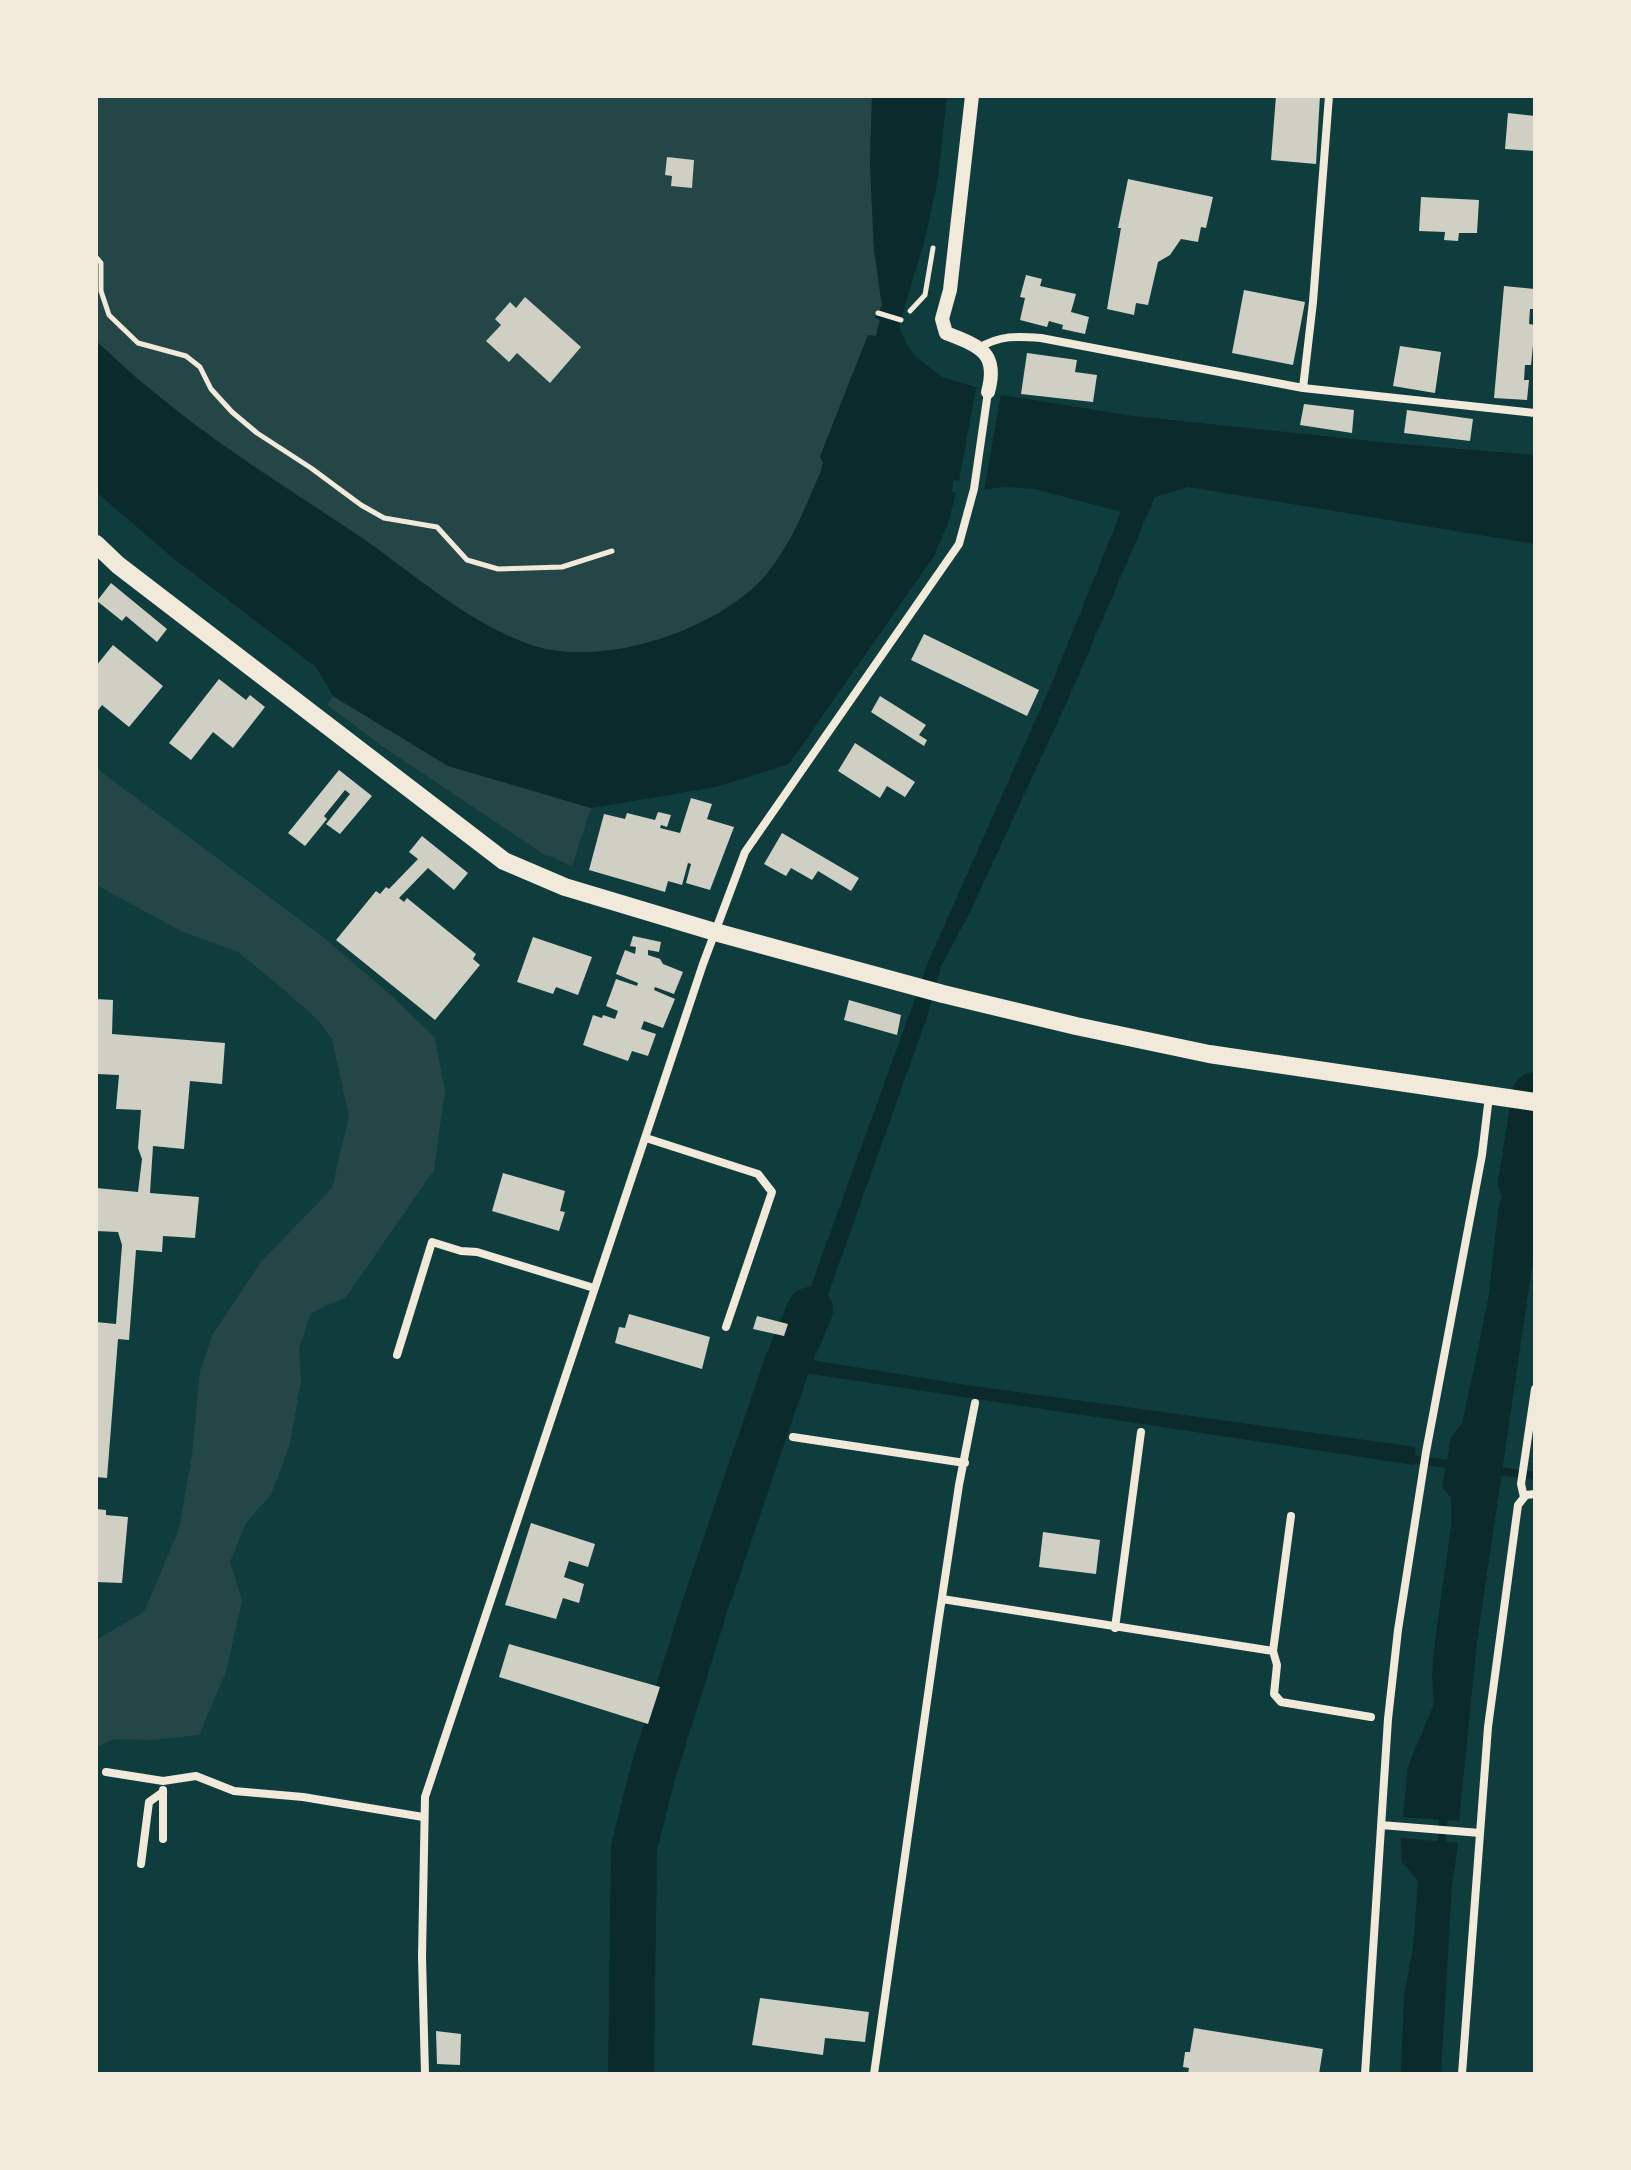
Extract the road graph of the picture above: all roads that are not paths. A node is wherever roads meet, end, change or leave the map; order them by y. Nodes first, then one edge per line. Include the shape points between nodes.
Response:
1 (972, 96) edge
2 (1329, 96) edge
3 (878, 313) dead end
4 (902, 320) road end
5 (979, 348) junction
6 (1303, 388) junction
7 (988, 392) joint
8 (1535, 413) edge
9 (96, 544) edge
10 (715, 932) junction
11 (1493, 1097) junction
12 (1535, 1102) edge
13 (646, 1138) junction
14 (594, 1288) junction
15 (726, 1327) dead end
16 (397, 1355) dead end
17 (1535, 1389) edge
18 (975, 1403) dead end
19 (1141, 1432) dead end
20 (793, 1437) dead end
21 (965, 1463) junction
22 (1535, 1494) edge
23 (1524, 1497) junction
24 (1291, 1516) dead end
25 (942, 1599) junction
26 (1115, 1628) junction
27 (1273, 1651) junction
28 (1371, 1717) dead end
29 (106, 1772) dead end
30 (163, 1781) junction
31 (163, 1792) junction
32 (423, 1817) junction
33 (1385, 1826) junction
34 (1480, 1833) junction
35 (163, 1839) dead end
36 (141, 1864) dead end
37 (425, 2074) edge
38 (874, 2074) edge
39 (1365, 2074) edge
40 (1462, 2074) edge

1 - 5 street via 950,290 942,319 946,333
2 - 6 street
3 - 4 lane
5 - 6 street via 1011,335 1041,338
5 - 7 street via 990,359
6 - 8 street
7 - 10 street via 974,489 959,544 745,852
9 - 10 main road via 504,861 565,887
10 - 11 main road via 943,994 1209,1054
10 - 13 street
11 - 12 main road
11 - 33 street via 1398,1630 1388,1719
13 - 14 street
13 - 15 street via 758,1174 772,1192
14 - 16 street via 432,1242
14 - 32 street via 459,1690
17 - 23 street via 1521,1484
18 - 21 street
19 - 26 street
20 - 21 street
21 - 25 street
22 - 23 street
23 - 34 street via 1518,1505 1488,1727
24 - 27 street
25 - 26 street
25 - 38 street
26 - 27 street
27 - 28 street via 1274,1694 1281,1702
29 - 30 street
30 - 31 street
30 - 32 street via 196,1776 234,1791
31 - 35 street
31 - 36 street via 149,1802
32 - 37 street
33 - 34 street
33 - 39 street
34 - 40 street

